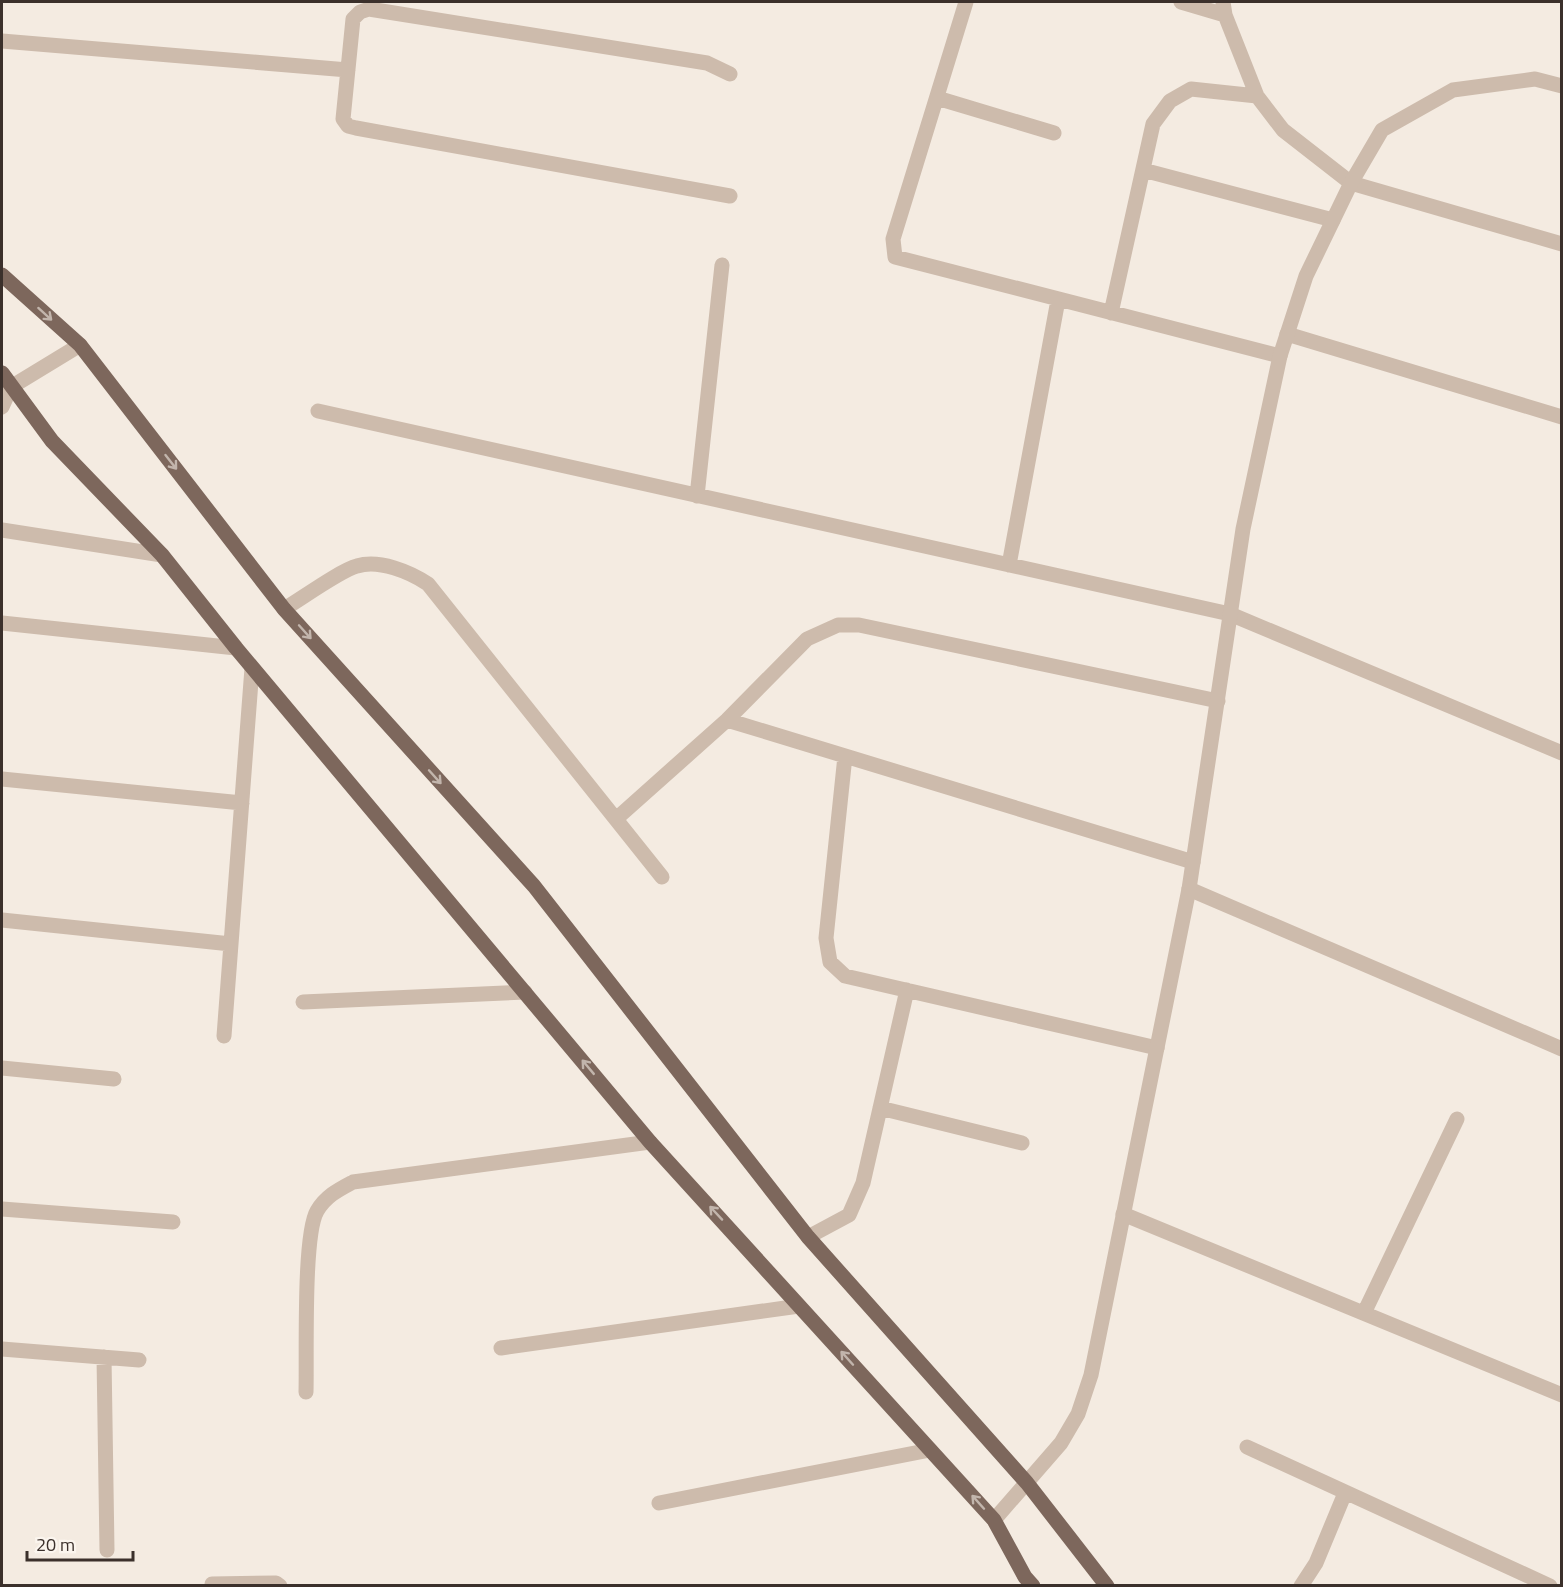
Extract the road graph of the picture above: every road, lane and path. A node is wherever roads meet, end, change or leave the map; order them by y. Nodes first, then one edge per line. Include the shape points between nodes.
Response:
1 (966, 2) edge
2 (1181, 2) edge
3 (1224, 8) edge
4 (2, 40) edge
5 (348, 70) junction
6 (730, 74) dead end
7 (1562, 86) edge
8 (1257, 96) junction
9 (937, 98) junction
10 (1054, 133) dead end
11 (1143, 170) junction
12 (1351, 183) junction
13 (730, 196) dead end
14 (1332, 220) junction
15 (1562, 244) edge
16 (722, 264) dead end
17 (2, 275) edge
18 (1058, 300) junction
19 (1111, 314) junction
20 (1287, 334) junction
21 (80, 345) junction
22 (1280, 356) junction
23 (2, 373) edge
24 (11, 387) junction
25 (2, 407) edge
26 (318, 411) dead end
27 (1562, 417) edge
28 (697, 496) junction
29 (2, 530) edge
30 (162, 555) junction
31 (1009, 565) junction
32 (284, 609) junction
33 (1230, 614) junction
34 (2, 623) edge
35 (236, 648) junction
36 (252, 668) junction
37 (1218, 701) junction
38 (727, 720) junction
39 (1562, 753) edge
40 (845, 756) junction
41 (2, 779) edge
42 (242, 803) junction
43 (616, 819) junction
44 (1193, 862) junction
45 (662, 877) dead end
46 (1189, 889) junction
47 (2, 920) edge
48 (231, 944) junction
49 (907, 990) junction
50 (525, 992) junction
51 (303, 1002) dead end
52 (224, 1036) dead end
53 (1157, 1048) junction
54 (1562, 1049) edge
55 (2, 1068) edge
56 (114, 1079) dead end
57 (880, 1108) junction
58 (1457, 1119) dead end
59 (650, 1142) junction
60 (1022, 1143) dead end
61 (2, 1209) edge
62 (1123, 1214) junction
63 (172, 1222) dead end
64 (808, 1237) junction
65 (799, 1306) junction
66 (1364, 1313) junction
67 (501, 1348) dead end
68 (2, 1349) edge
69 (104, 1357) junction
70 (139, 1360) dead end
71 (306, 1392) dead end
72 (1562, 1395) edge
73 (1247, 1447) dead end
74 (930, 1449) junction
75 (1027, 1483) junction
76 (1345, 1492) junction
77 (659, 1503) dead end
78 (994, 1520) junction
79 (107, 1550) dead end
80 (1025, 1583) edge
81 (212, 1584) dead end
82 (280, 1586) edge
83 (1107, 1586) edge
84 (1301, 1586) edge
85 (1550, 1586) edge

1 - 9 street
2 - 3 street
3 - 8 street
4 - 5 street
5 - 6 street via 353,19 369,9 707,63
5 - 13 street via 343,119 348,126
7 - 12 street via 1535,79 1453,90 1382,130
8 - 11 street via 1191,89 1170,100 1153,124
8 - 12 street via 1283,130
9 - 10 street
9 - 18 street via 893,239 895,256
11 - 14 street
11 - 19 street
12 - 14 street
12 - 15 street
14 - 20 street via 1306,276
16 - 28 street
17 -> 21 main road
18 - 19 street
18 - 31 street
19 - 22 street
20 - 22 street
20 - 27 street
21 - 24 street
21 -> 32 main road
22 - 33 street via 1243,529
23 - 24 main road
24 - 25 street
24 - 30 main road via 52,441
26 - 28 street
28 - 31 street
29 - 30 street
30 - 35 main road
31 - 33 street
32 - 43 street via 357,566 384,566 413,574 428,584
32 -> 64 main road via 534,886
33 - 37 street
33 - 39 street
34 - 35 street
35 - 36 main road
36 - 42 street
36 - 50 main road
37 - 38 street via 859,625 838,625 807,639
37 - 44 street
38 - 40 street
38 - 43 street
40 - 44 street
40 - 49 street via 826,938 830,962 845,976
41 - 42 street
42 - 48 street
43 - 45 street
44 - 46 street
46 - 53 street
46 - 54 street
47 - 48 street
48 - 52 street
49 - 53 street
49 - 57 street
50 - 51 street
59 -> 50 main road
53 - 62 street
55 - 56 street
57 - 60 street
57 - 64 street via 863,1183 849,1215
58 - 66 street
65 -> 59 main road
59 - 71 street via 352,1182 331,1193 316,1212 310,1238
61 - 63 street
62 - 66 street
62 - 75 street via 1091,1375 1078,1414 1061,1443
64 - 75 main road
65 - 67 street
74 -> 65 main road
66 - 72 street
68 - 69 street
69 - 70 street
69 - 79 street
73 - 76 street
74 - 77 street
78 -> 74 main road
75 - 78 street
75 - 83 main road
76 - 84 street via 1316,1563
76 - 85 street
78 - 80 main road
81 - 82 street

